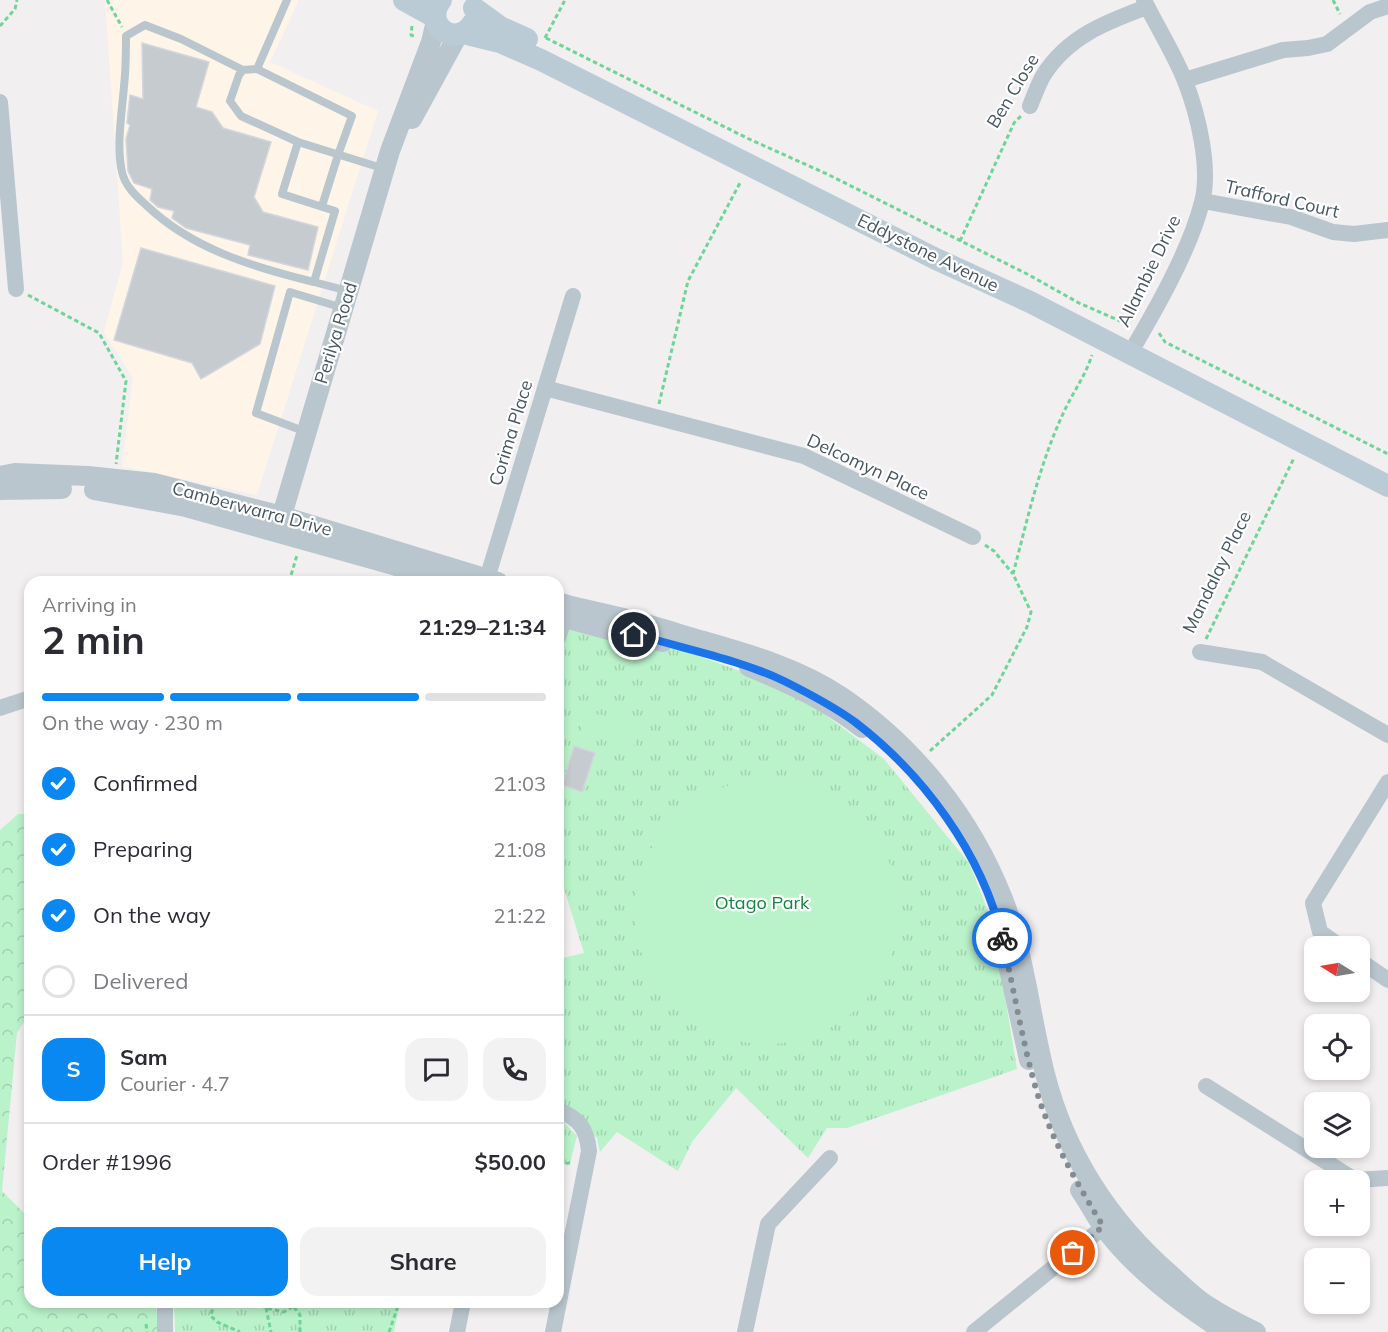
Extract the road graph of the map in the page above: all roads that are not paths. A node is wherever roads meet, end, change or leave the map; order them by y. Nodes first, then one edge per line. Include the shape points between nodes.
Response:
1 (287, 0) edge
2 (404, 0) edge
3 (1145, 3) edge
4 (471, 4) edge
5 (1388, 6) edge
6 (437, 13) edge
7 (461, 34) junction
8 (257, 69) junction
9 (243, 70) junction
10 (1185, 80) junction
11 (0, 102) edge
12 (1030, 106) road end
13 (398, 134) junction
14 (298, 142) junction
15 (338, 155) junction
16 (385, 169) junction
17 (1203, 201) junction
18 (322, 206) junction
19 (1388, 230) edge
20 (314, 282) junction
21 (16, 289) road end
22 (573, 296) dead end
23 (346, 299) junction
24 (1137, 341) junction
25 (545, 387) junction
26 (307, 432) junction
27 (1388, 471) edge
28 (0, 476) edge
29 (1388, 486) edge
30 (0, 490) edge
31 (279, 524) junction
32 (973, 537) road end
33 (427, 576) edge
34 (471, 576) edge
35 (491, 576) edge
36 (564, 610) edge
37 (564, 611) edge
38 (1200, 652) road end
39 (24, 700) edge
40 (0, 708) edge
41 (1388, 735) edge
42 (1388, 782) edge
43 (1326, 936) edge
44 (1370, 968) edge
45 (1388, 980) edge
46 (1206, 1086) dead end
47 (564, 1112) edge
48 (830, 1158) dead end
49 (1388, 1178) edge
50 (1109, 1222) junction
51 (564, 1259) edge
52 (165, 1308) edge
53 (462, 1308) edge
54 (556, 1308) edge
55 (165, 1332) edge
56 (457, 1332) edge
57 (553, 1332) edge
58 (745, 1332) edge
59 (974, 1332) edge
60 (1225, 1332) edge
61 (1256, 1332) edge

1 - 8 lane
2 - 6 main road
3 - 10 street, Allambie Drive
3 - 12 street, Ben Close via 1083,34 1058,55 1042,77
4 - 7 main road via 474,20
4 - 24 main road, Eddystone Avenue via 500,27
5 - 10 street via 1370,12 1328,44 1283,50
6 - 7 main road, Eddystone Avenue via 445,32
6 - 13 street, Perilya Road via 431,42
7 - 13 street, Perilya Road via 414,117
7 - 24 main road, Eddystone Avenue via 500,42 541,60 936,259 1030,302
8 - 9 lane
8 - 15 lane via 352,116
9 - 14 lane via 230,101 242,116
9 - 20 lane via 145,25 126,36 120,137 122,173 130,190 184,235 257,267
10 - 17 street, Allambie Drive via 1198,120 1205,162
11 - 21 street
13 - 16 street, Perilya Road
14 - 15 lane
14 - 18 lane via 282,195
15 - 16 lane
15 - 18 lane
16 - 23 street, Perilya Road
17 - 19 street, Trafford Court via 1291,217 1333,232
17 - 24 street, Allambie Drive via 1183,255
18 - 20 lane via 335,211
20 - 23 lane
22 - 25 street, Corima Place
23 - 26 street, Perilya Road
23 - 26 lane via 290,292 256,413
24 - 27 main road, Eddystone Avenue
24 - 29 main road, Eddystone Avenue via 1268,423
25 - 32 street, Delcomyn Place via 804,456
25 - 35 street, Corima Place
26 - 31 street, Perilya Road
28 - 31 street, Camberwarra Drive via 88,476 154,483
30 - 31 street, Camberwarra Drive via 113,492
31 - 33 street, Camberwarra Drive
31 - 34 street, Camberwarra Drive
36 - 50 street via 629,619 782,665 840,696 871,718 937,783 976,841 1003,899 1023,966 1053,1102
37 - 50 street via 620,633 748,667 782,681 853,721 919,782 968,853 985,888 999,926 1034,1082 1045,1114 1074,1180
38 - 41 street, Mandalay Place via 1262,662
39 - 40 street
42 - 43 street via 1313,903 1320,932
44 - 45 street
46 - 49 street via 1355,1180
47 - 51 street via 587,1135 589,1150
48 - 58 street via 768,1224
50 - 59 street
50 - 60 street via 1155,1281
50 - 61 street via 1193,1295
52 - 55 street
53 - 56 street
54 - 57 street

